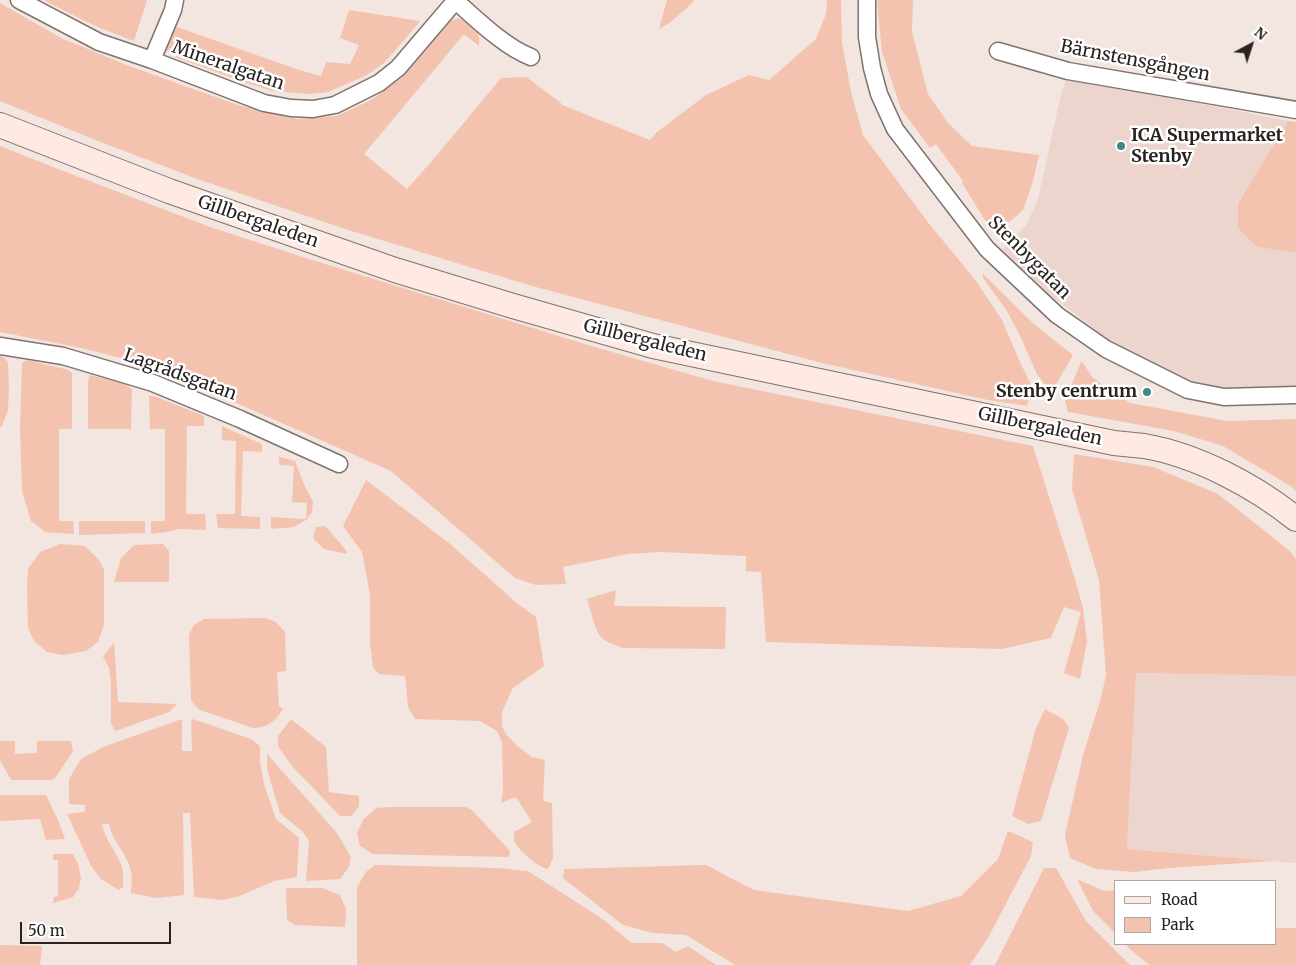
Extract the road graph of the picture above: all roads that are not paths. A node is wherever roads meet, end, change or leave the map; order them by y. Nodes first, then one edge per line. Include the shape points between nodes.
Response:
1 (19, 0) edge
2 (175, 0) edge
3 (867, 0) edge
4 (456, 1) edge
5 (998, 51) dead end
6 (531, 57) dead end
7 (152, 60) junction
8 (1296, 110) edge
9 (0, 125) edge
10 (0, 346) edge
11 (1296, 395) edge
12 (339, 464) dead end
13 (1296, 519) edge

1 - 7 street, Mineralgatan via 99,42
2 - 7 street
3 - 11 street, Stenbygatan via 867,37 872,68 878,94 895,129 987,249 1057,315 1106,349 1188,390 1224,396
4 - 6 street via 492,32
4 - 7 street, Mineralgatan via 398,68 379,83 335,105 313,109 264,103
5 - 8 street, Bärnstensgången via 1068,71
9 - 13 main road, Gillbergaleden via 169,191 395,270 653,346 1172,453 1224,474 1276,503
10 - 12 street, Lagrådsgatan via 63,356 153,383

